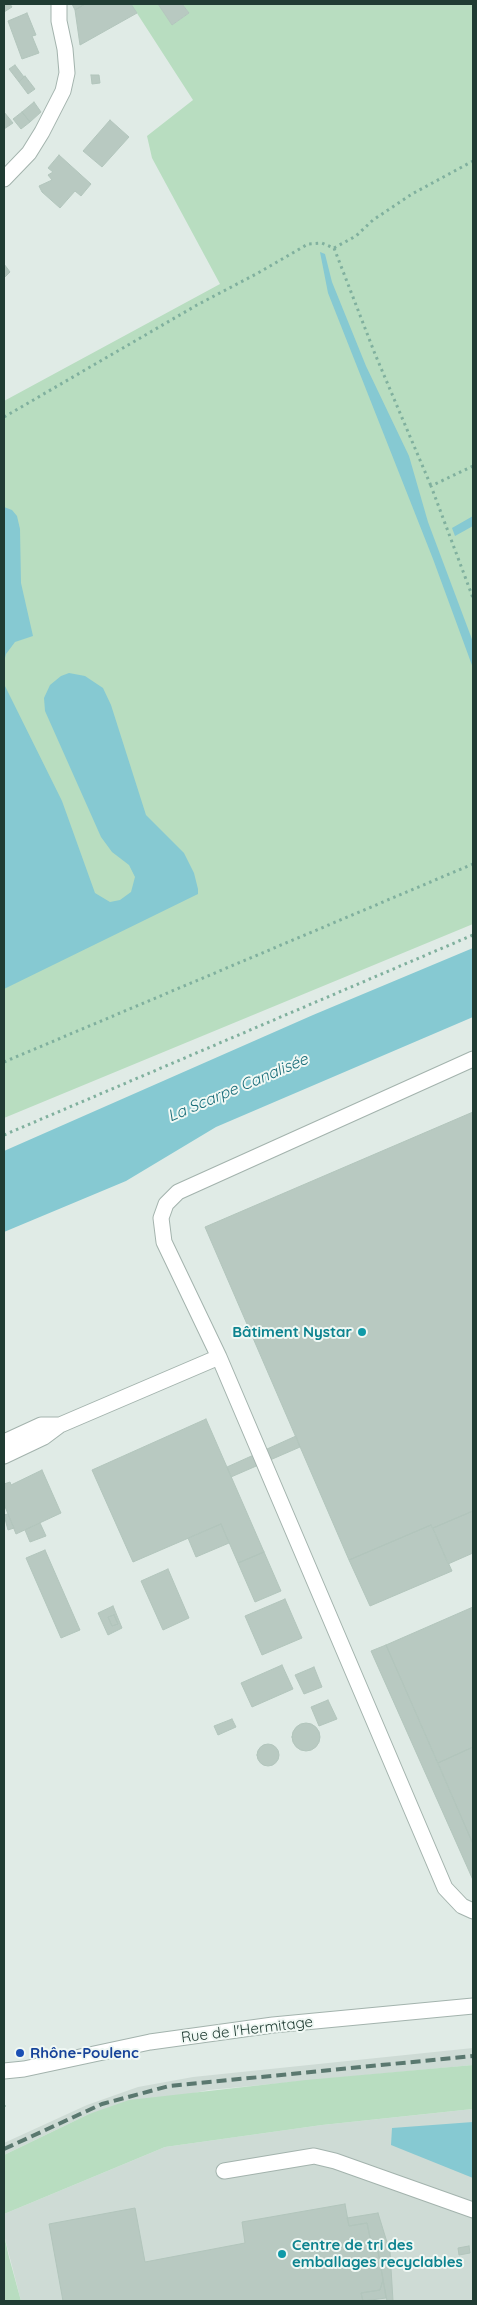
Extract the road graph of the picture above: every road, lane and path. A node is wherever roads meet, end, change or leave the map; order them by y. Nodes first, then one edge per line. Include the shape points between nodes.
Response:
1 (59, 4) edge
2 (473, 161) edge
3 (4, 179) edge
4 (334, 248) junction
5 (4, 417) edge
6 (473, 466) edge
7 (431, 486) junction
8 (473, 598) edge
9 (473, 864) edge
10 (473, 935) edge
11 (473, 1059) edge
12 (4, 1062) edge
13 (4, 1135) edge
14 (219, 1357) junction
15 (60, 1425) junction
16 (4, 1442) edge
17 (4, 1456) edge
18 (473, 1911) edge
19 (473, 2006) edge
20 (24, 2069) junction
21 (4, 2070) edge
22 (4, 2081) edge
23 (224, 2172) dead end
24 (473, 2210) edge

1 - 3 street via 67,73 63,91 29,153
2 - 4 path via 412,194 356,236
4 - 5 path via 322,243 308,244 197,304
4 - 7 path
6 - 7 path
7 - 8 path
9 - 12 path
10 - 13 path
11 - 14 street via 178,1192 166,1204 161,1218 164,1242
14 - 15 street
14 - 18 street via 444,1888 462,1906
15 - 16 street via 41,1425
15 - 17 street via 44,1437
19 - 20 street, Rue de l'Hermitage via 273,2024 150,2042
20 - 21 street, Rue de l'Hermitage
20 - 22 street, Rue de l'Hermitage
23 - 24 street via 314,2156

